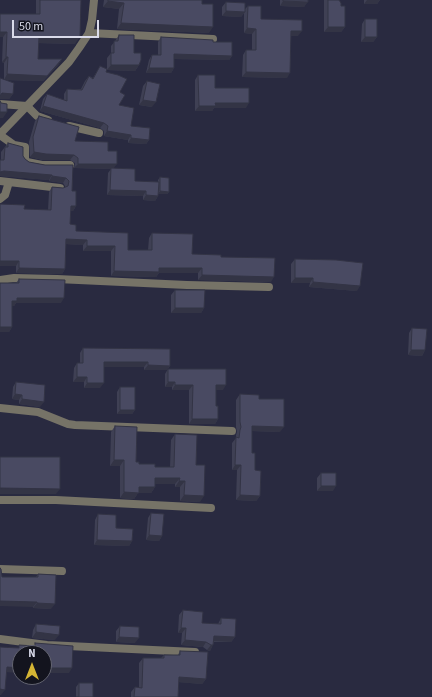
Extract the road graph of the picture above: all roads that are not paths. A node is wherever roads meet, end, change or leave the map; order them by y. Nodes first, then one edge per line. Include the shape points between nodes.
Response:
1 (94, 0) edge
2 (89, 33) junction
3 (213, 39) edge
4 (0, 104) edge
5 (27, 106) junction
6 (99, 133) dead end
7 (0, 134) edge
8 (70, 165) edge
9 (0, 181) edge
10 (9, 182) junction
11 (60, 188) edge
12 (0, 199) edge
13 (0, 280) edge
14 (269, 287) dead end
15 (0, 408) edge
16 (232, 431) dead end
17 (0, 500) edge
18 (211, 508) dead end
19 (0, 569) edge
20 (62, 571) dead end
21 (0, 639) edge
22 (202, 652) edge

1 - 2 street
2 - 3 street
2 - 5 street via 69,62
4 - 5 street
5 - 6 street via 37,116
5 - 7 street
7 - 8 street via 14,145 25,147 27,162
9 - 10 street
10 - 11 street
10 - 12 street
13 - 14 street via 57,279
15 - 16 street via 38,412 75,425
17 - 18 street
19 - 20 street
21 - 22 street via 47,645

